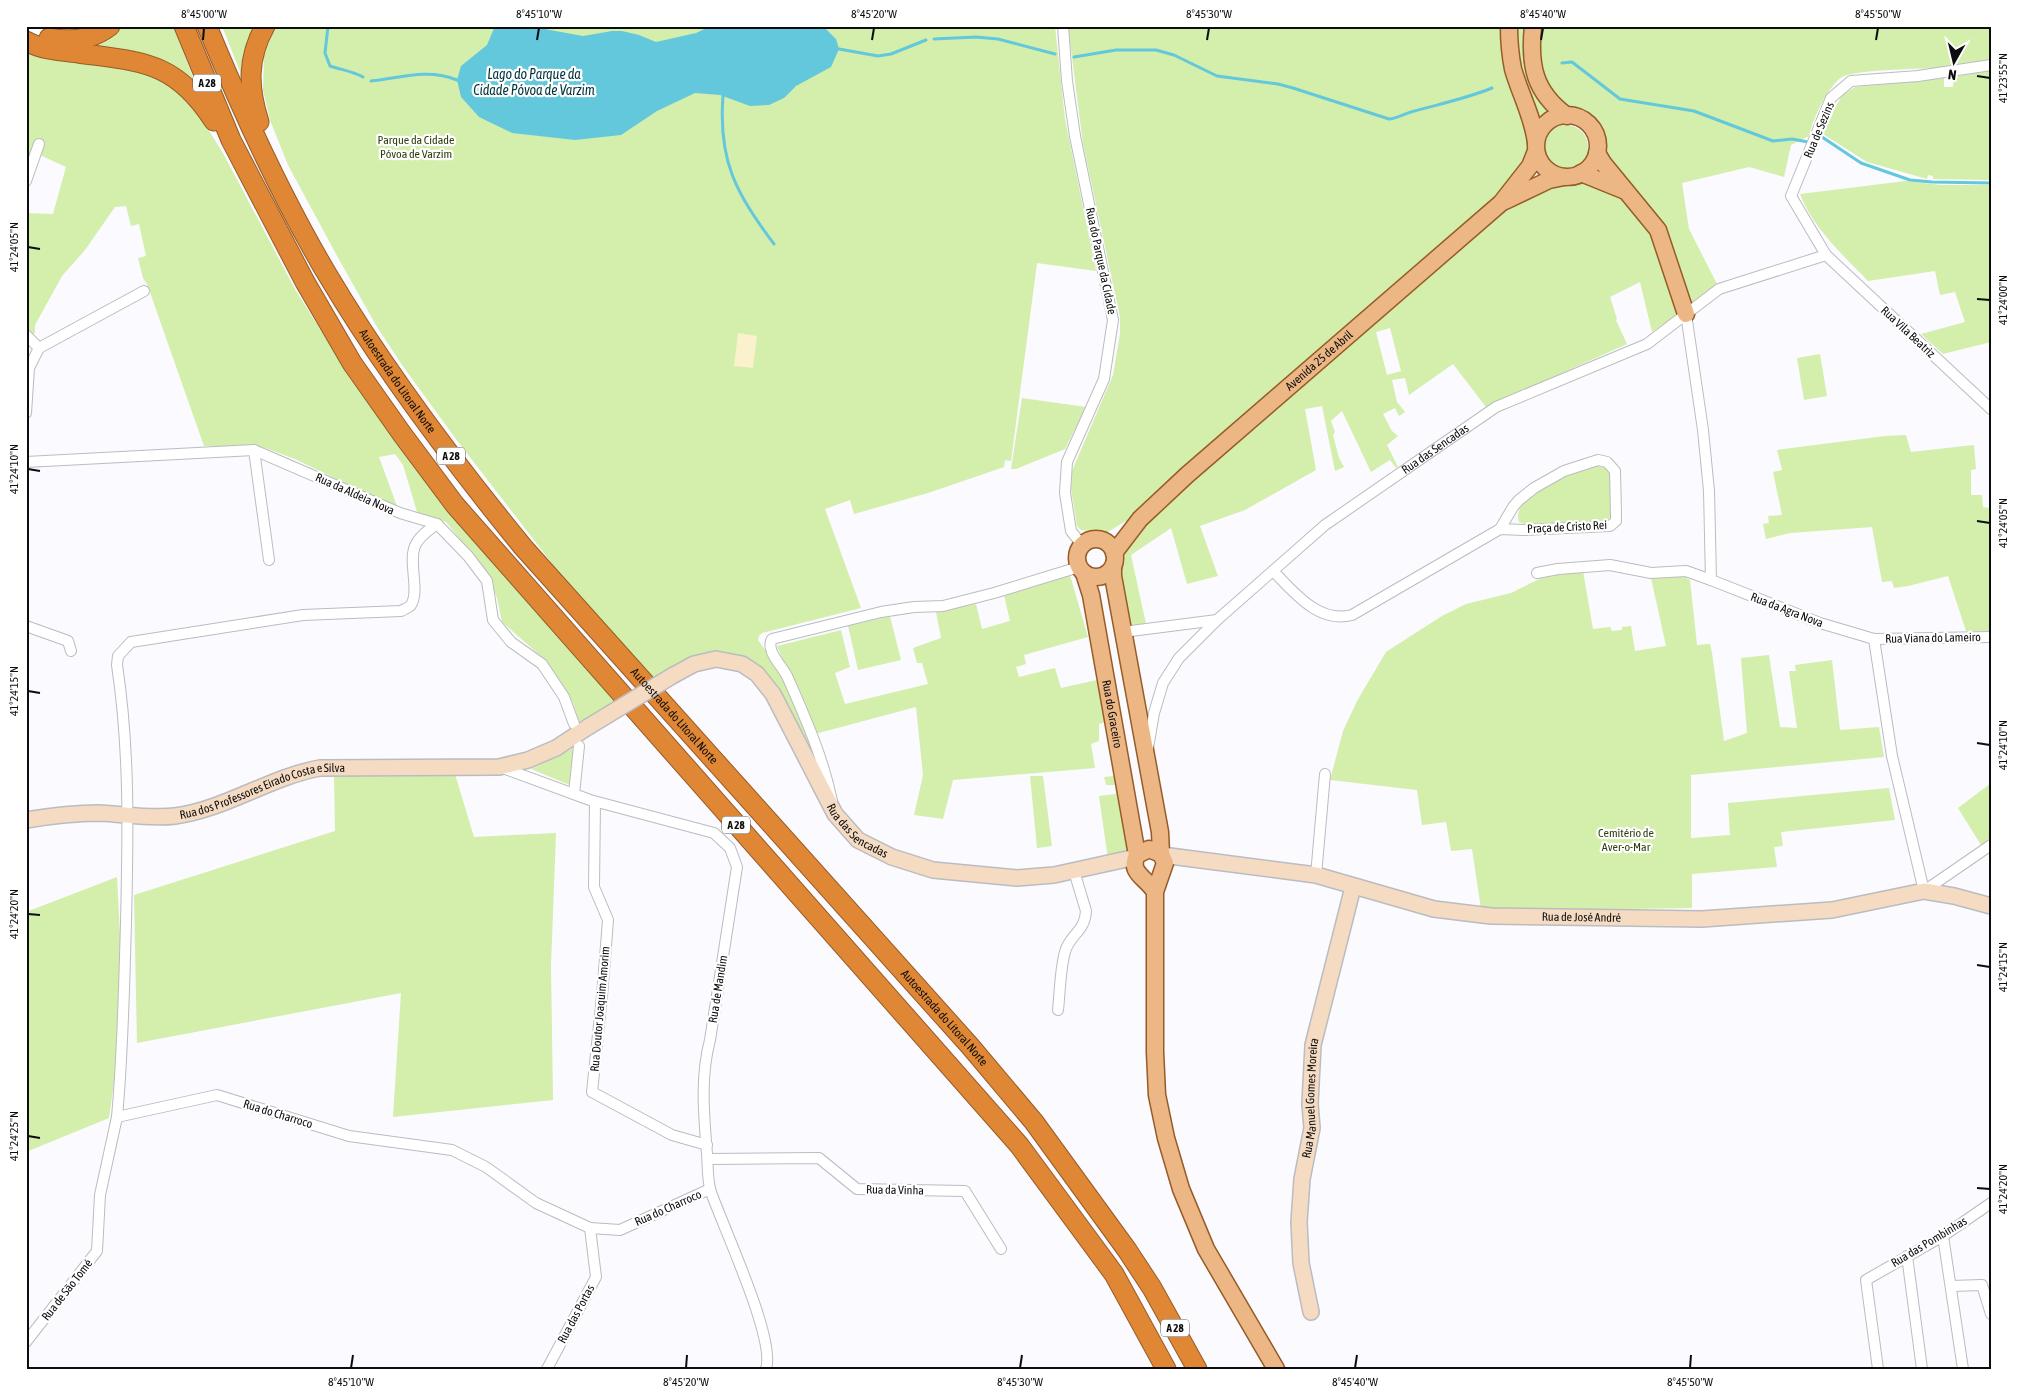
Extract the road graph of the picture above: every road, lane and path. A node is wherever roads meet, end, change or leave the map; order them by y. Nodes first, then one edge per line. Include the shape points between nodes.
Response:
1 (110, 26) edge
2 (184, 26) edge
3 (207, 26) edge
4 (265, 26) edge
5 (1063, 26) edge
6 (1510, 26) edge
7 (1533, 26) edge
8 (26, 29) edge
9 (26, 41) edge
10 (1991, 64) edge
11 (1567, 116) junction
12 (231, 140) junction
13 (39, 144) dead end
14 (1536, 148) junction
15 (262, 151) junction
16 (1597, 153) junction
17 (1581, 174) junction
18 (1564, 177) junction
19 (26, 181) edge
20 (1626, 190) junction
21 (1501, 203) junction
22 (1826, 255) junction
23 (144, 290) dead end
24 (1686, 314) junction
25 (26, 335) edge
26 (38, 348) junction
27 (30, 358) edge
28 (1991, 409) edge
29 (26, 413) edge
30 (254, 450) junction
31 (26, 462) edge
32 (1140, 519) junction
33 (437, 524) junction
34 (1500, 529) junction
35 (1099, 539) junction
36 (1082, 545) junction
37 (269, 560) dead end
38 (1114, 560) junction
39 (1081, 570) junction
40 (1272, 571) junction
41 (1536, 573) dead end
42 (1710, 580) junction
43 (1217, 620) junction
44 (26, 626) edge
45 (1123, 632) junction
46 (1991, 637) edge
47 (1874, 639) junction
48 (71, 651) dead end
49 (581, 725) junction
50 (579, 746) dead end
51 (1146, 762) junction
52 (499, 766) junction
53 (1325, 774) dead end
54 (574, 794) junction
55 (596, 802) junction
56 (1155, 804) junction
57 (1128, 810) junction
58 (835, 814) junction
59 (128, 817) junction
60 (26, 820) edge
61 (1991, 844) edge
62 (1133, 856) junction
63 (1165, 861) junction
64 (1074, 871) junction
65 (1316, 875) junction
66 (1144, 879) junction
67 (1353, 887) junction
68 (1924, 891) junction
69 (1155, 892) junction
70 (1991, 906) edge
71 (1058, 1010) dead end
72 (117, 1117) junction
73 (707, 1145) junction
74 (708, 1159) junction
75 (710, 1189) junction
76 (1991, 1203) edge
77 (590, 1228) junction
78 (1943, 1236) junction
79 (1001, 1249) dead end
80 (1907, 1256) junction
81 (1952, 1286) junction
82 (1311, 1312) dead end
83 (1991, 1314) edge
84 (26, 1342) edge
85 (547, 1369) edge
86 (766, 1369) edge
87 (1166, 1369) edge
88 (1197, 1369) edge
89 (1276, 1369) edge
90 (1878, 1369) edge
91 (1922, 1369) edge
92 (1963, 1369) edge

1 - 8 highway via 93,37 74,40 44,37
2 - 12 highway, Autoestrada do Litoral Norte / A 28
3 - 15 highway, Autoestrada do Litoral Norte / A 28
4 - 15 highway via 256,43 250,73 253,102 262,130
5 - 36 street, Rua do Parque da Cidade via 1075,136 1113,320 1104,379 1066,462 1065,493 1071,531
6 - 14 main road via 1514,69 1534,127
7 - 11 main road via 1536,80 1545,96
9 - 12 highway via 52,50 146,64 165,71 185,84
10 - 22 street, Rua de Sezins via 1918,76 1851,81 1831,98 1791,196
11 - 14 main road, Avenida 25 de Abril via 1549,121 1543,127
11 - 16 main road via 1589,125 1597,143
12 - 87 highway, Autoestrada do Litoral Norte / A 28 via 305,282 352,363 455,505 1019,1145 1114,1274
13 - 19 street
14 - 18 main road via 1543,166
14 - 21 main road, Avenida 25 de Abril via 1530,166
15 - 88 highway, Autoestrada do Litoral Norte / A 28 via 332,282 383,362 469,480 523,547 970,1046 1034,1122 1127,1250
16 - 17 main road
16 - 20 main road
17 - 18 main road, Avenida 25 de Abril
17 - 20 main road
18 - 21 main road, Avenida 25 de Abril via 1549,180
20 - 24 main road via 1658,230
21 - 32 main road, Avenida 25 de Abril
22 - 24 street, Rua das Sencadas via 1719,289
22 - 28 street, Rua Vila Beatriz
23 - 26 street
24 - 40 street, Rua das Sencadas via 1639,348 1521,395 1484,414 1325,525
24 - 42 street via 1709,491
25 - 26 street
26 - 27 street
27 - 29 street
30 - 31 street, Rua da Aldeia Nova
30 - 33 street, Rua da Aldeia Nova via 400,513
30 - 37 street
32 - 35 main road, Avenida 25 de Abril
32 - 38 main road, Avenida 25 de Abril
33 - 49 street, Rua da Aldeia Nova via 487,581 493,620 511,642 542,664
33 - 59 street via 422,535 415,546 414,597 410,606 401,611 303,615 132,642 124,648 118,656 117,665 123,706
34 - 34 street, Praça de Cristo Rei via 1610,526 1616,521 1615,471 1607,462 1598,460 1559,474 1518,500
34 - 40 street via 1348,616 1334,615 1307,605
35 - 36 main road, Avenida 25 de Abril
35 - 38 main road via 1109,544
36 - 39 main road via 1077,555
38 - 39 main road, Avenida 25 de Abril via 1110,571 1100,577
38 - 45 main road via 1113,576
39 - 57 main road, Rua do Graceiro via 1091,595
39 - 58 street via 943,606 881,612 772,638 771,649 786,674 821,758
40 - 43 street, Rua das Sencadas
41 - 42 street, Rua da Agra Nova via 1610,565 1651,573 1686,571
42 - 47 street, Rua da Agra Nova via 1820,623
43 - 45 street
43 - 51 street, Rua das Sencadas via 1179,658 1163,683
44 - 48 street via 68,641
45 - 51 main road
46 - 47 street, Rua Viana do Lameiro
47 - 68 street via 1892,756
49 - 52 street, Rua dos Professores Eirado Costa e Silva via 556,748 528,760
49 - 58 street, Rua das Sencadas, bridge via 694,664 716,659 742,664 757,674 773,694
50 - 54 street
51 - 56 main road
52 - 54 street, Rua de Mandim
52 - 59 street, Rua dos Professores Eirado Costa e Silva via 320,768 298,772 203,810 174,816
53 - 65 street
54 - 55 street, Rua de Mandim
55 - 73 street, Rua Doutor Joaquim Amorim via 594,886 608,920 592,1092 672,1136
55 - 73 street, Rua de Mandim via 714,833 730,848 737,867 706,1056 703,1101
56 - 57 main road via 1140,797 1133,800
56 - 63 main road
57 - 62 main road, Rua do Graceiro
58 - 64 street, Rua das Sencadas via 849,833 868,846 924,868 1008,878
59 - 60 street, Rua dos Professores Eirado Costa e Silva via 77,814
59 - 72 street via 122,1063
61 - 68 street
62 - 63 main road via 1149,849 1158,851
62 - 64 street, Rua das Sencadas
62 - 66 main road via 1137,874
63 - 65 street, Rua de José André
63 - 66 main road via 1154,880
63 - 69 main road
64 - 71 street via 1086,917 1065,951
65 - 67 street, Rua de José André
66 - 69 main road
67 - 68 street, Rua de José André via 1434,909 1491,916 1702,919 1832,910
67 - 82 street, Rua Manuel Gomes Moreira via 1313,1045 1312,1128 1302,1179 1299,1222 1301,1263
68 - 70 street, Rua de José André
69 - 89 main road via 1155,1052 1157,1095 1166,1138 1181,1189 1206,1249
72 - 77 street, Rua do Charroco via 217,1095 349,1136 452,1150 486,1167 536,1203
72 - 84 street, Rua de São Tomé via 100,1195 97,1251
73 - 74 street, Rua de Mandim
74 - 75 street, Rua de Mandim
74 - 79 street, Rua da Vinha via 819,1158 857,1189 964,1191
75 - 77 street, Rua do Charroco via 620,1230
75 - 86 street, Rua de Mandim via 763,1329 768,1362
76 - 78 street, Rua das Pombinhas
77 - 85 street, Rua das Portas via 596,1277
78 - 80 street, Rua das Pombinhas
78 - 81 street
80 - 90 street, Rua das Pombinhas via 1866,1280
80 - 91 street
81 - 83 street via 1982,1285
81 - 92 street

